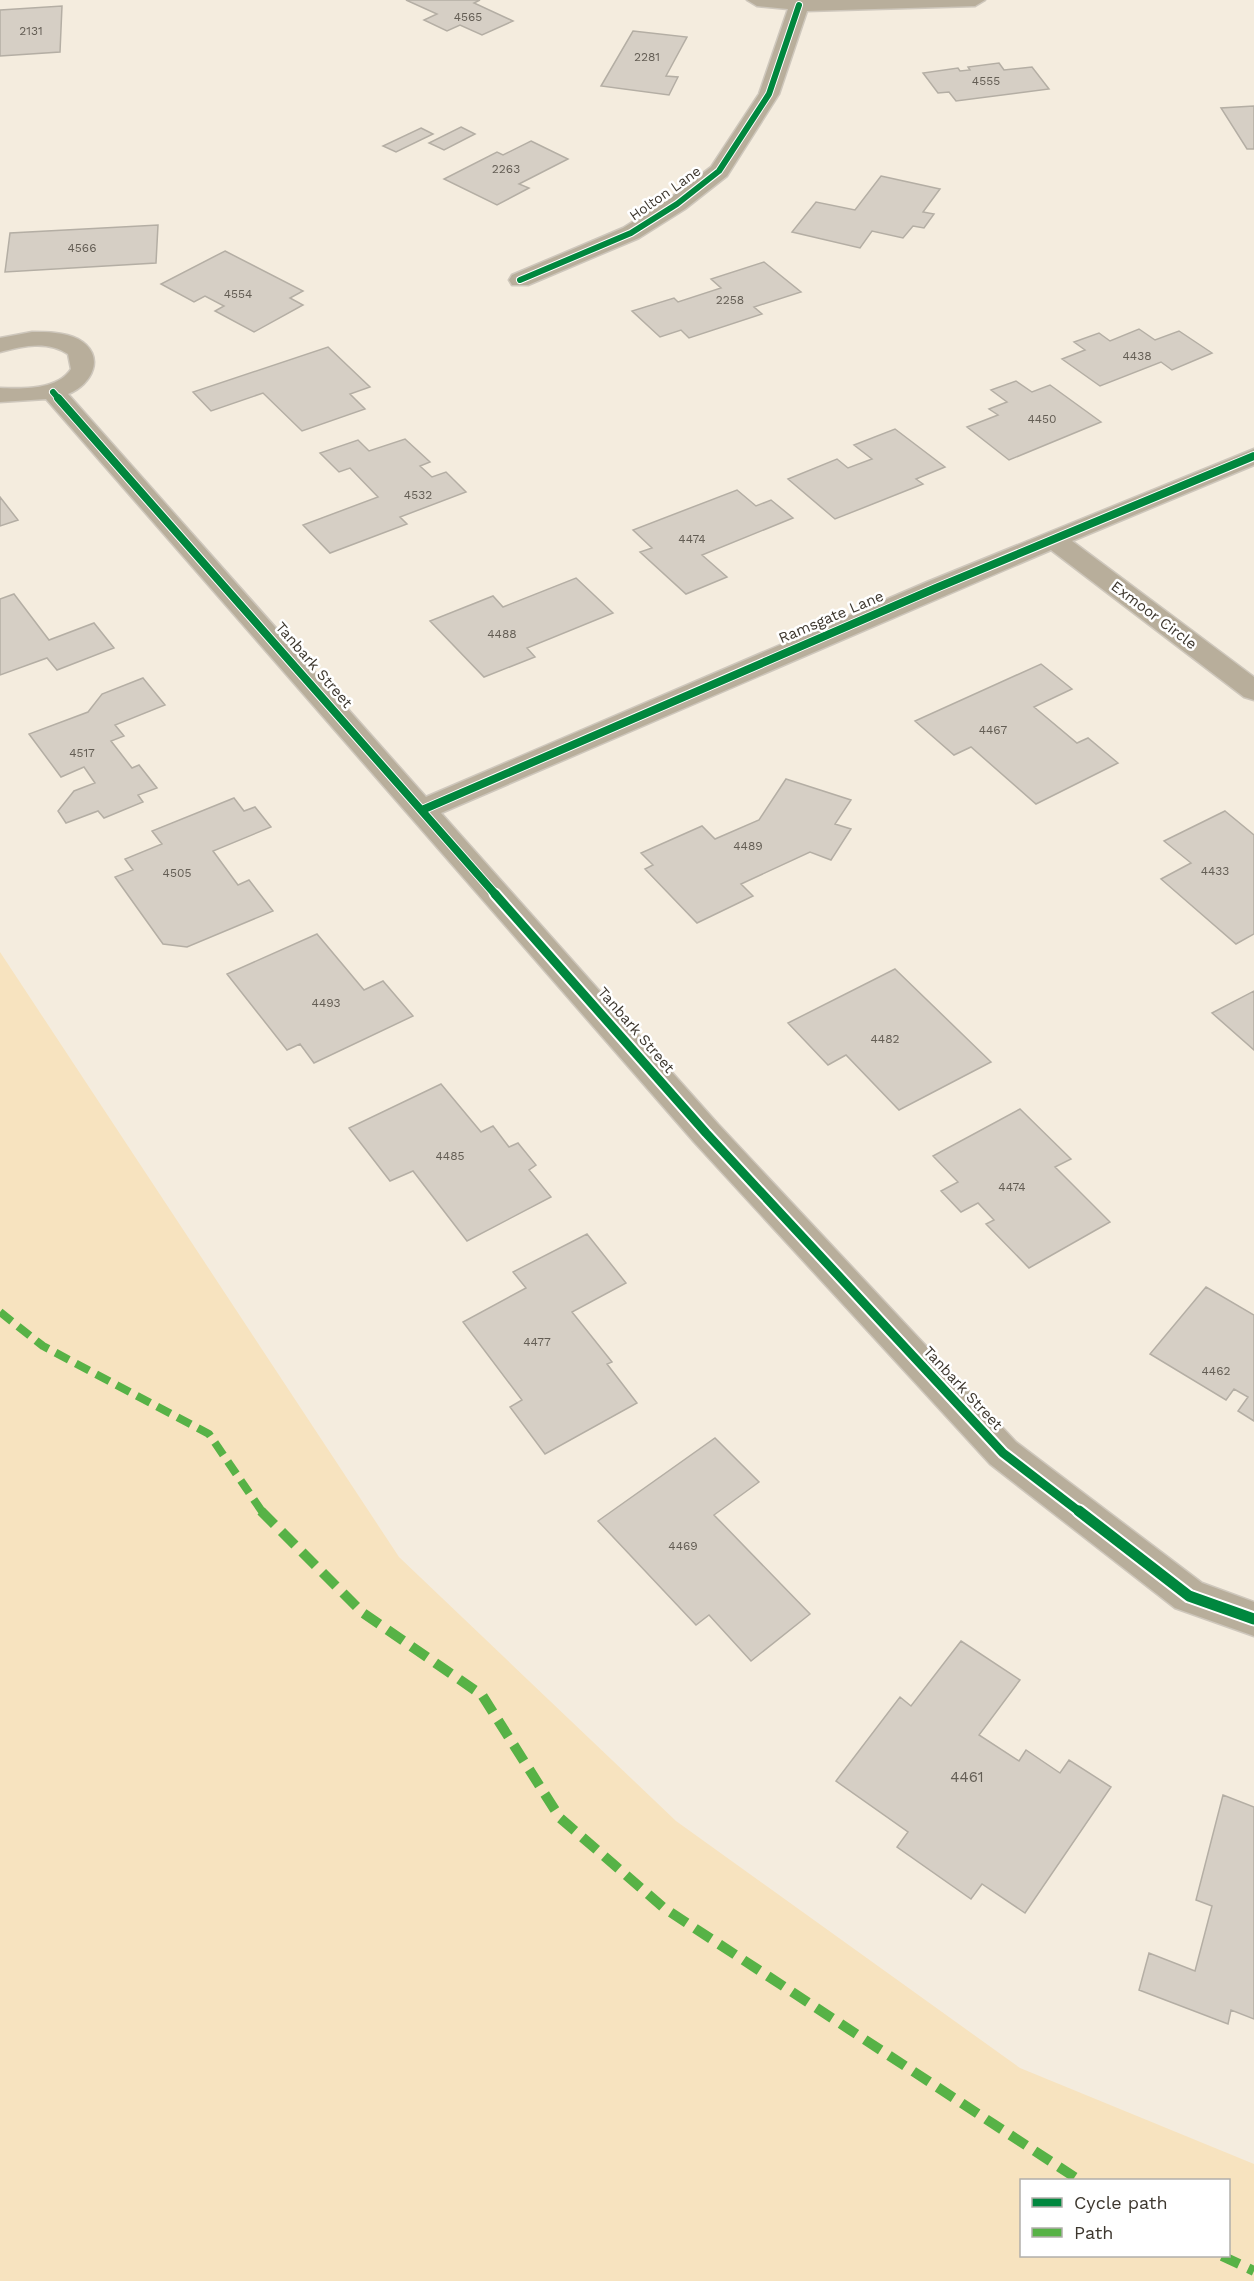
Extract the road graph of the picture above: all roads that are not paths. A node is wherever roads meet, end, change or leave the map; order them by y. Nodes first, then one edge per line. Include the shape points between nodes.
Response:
1 (757, 0) edge
2 (975, 0) edge
3 (799, 5) junction
4 (520, 280) dead end
5 (0, 345) edge
6 (52, 392) junction
7 (0, 395) edge
8 (1254, 456) edge
9 (1053, 538) junction
10 (1254, 691) edge
11 (422, 810) junction
12 (1254, 1619) edge

1 - 3 street
2 - 3 street
3 - 4 street, Holton Lane via 770,94 719,171 677,204 630,233
5 - 6 street via 36,338 66,343 76,350 82,358 77,377
6 - 7 street via 15,398
6 - 11 street, Tanbark Street
8 - 9 street, Ramsgate Lane
9 - 10 street, Exmoor Circle
9 - 11 street, Ramsgate Lane
11 - 12 street, Tanbark Street via 706,1132 1003,1453 1189,1596

